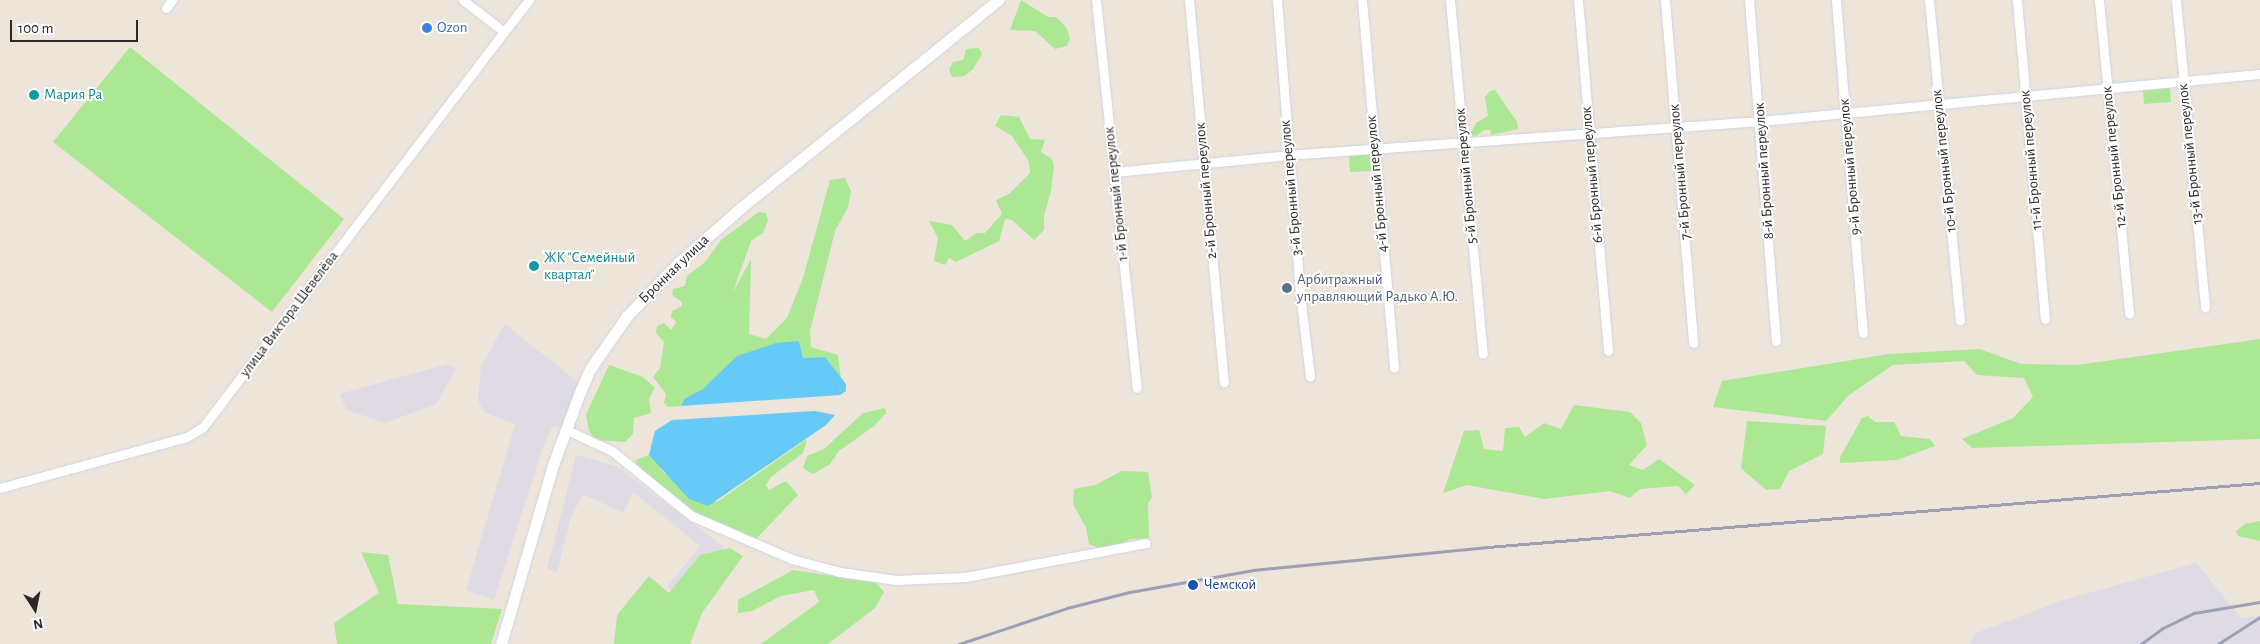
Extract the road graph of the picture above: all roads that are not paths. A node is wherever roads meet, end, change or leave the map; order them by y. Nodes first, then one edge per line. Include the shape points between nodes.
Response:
1 (172, 0) edge
2 (463, 0) edge
3 (529, 0) edge
4 (998, 0) edge
5 (1096, 0) edge
6 (1189, 0) edge
7 (1276, 0) edge
8 (1362, 0) edge
9 (1450, 0) edge
10 (1578, 0) edge
11 (1665, 0) edge
12 (1749, 0) edge
13 (1836, 0) edge
14 (1928, 0) edge
15 (2017, 0) edge
16 (2099, 0) edge
17 (2176, 0) edge
18 (166, 8) dead end
19 (504, 32) junction
20 (2260, 74) edge
21 (2183, 83) junction
22 (2107, 89) junction
23 (2025, 94) junction
24 (1939, 103) junction
25 (1846, 112) junction
26 (1760, 121) junction
27 (1677, 128) junction
28 (1588, 133) junction
29 (1463, 144) junction
30 (1374, 151) junction
31 (1288, 155) junction
32 (1204, 164) junction
33 (1113, 172) junction
34 (2205, 308) dead end
35 (2129, 314) dead end
36 (2045, 319) dead end
37 (1960, 321) dead end
38 (1863, 333) dead end
39 (1776, 341) dead end
40 (1693, 343) dead end
41 (1608, 350) dead end
42 (1483, 353) dead end
43 (1394, 368) dead end
44 (1310, 376) dead end
45 (1224, 382) dead end
46 (1138, 388) dead end
47 (567, 430) junction
48 (0, 488) edge
49 (1146, 544) dead end
50 (501, 644) edge

1 - 18 street
2 - 19 street
3 - 19 street, улица Виктора Шевелёва
4 - 47 street, Бронная улица via 743,206 648,292 614,332 590,368
5 - 33 street, 1-й Бронный переулок
6 - 32 street, 2-й Бронный переулок
7 - 31 street, 3-й Бронный переулок
8 - 30 street, 4-й Бронный переулок
9 - 29 street, 5-й Бронный переулок
10 - 28 street, 6-й Бронный переулок
11 - 27 street, 7-й Бронный переулок
12 - 26 street, 8-й Бронный переулок
13 - 25 street, 9-й Бронный переулок
14 - 24 street, 10-й Бронный переулок
15 - 23 street, 11-й Бронный переулок
16 - 22 street, 12-й Бронный переулок
17 - 21 street, 13-й Бронный переулок
19 - 48 street, улица Виктора Шевелёва via 203,428 186,437
20 - 21 street
21 - 22 street
21 - 34 street, 13-й Бронный переулок
22 - 23 street
22 - 35 street, 12-й Бронный переулок
23 - 24 street
23 - 36 street, 11-й Бронный переулок
24 - 25 street
24 - 37 street, 10-й Бронный переулок
25 - 26 street
25 - 38 street, 9-й Бронный переулок
26 - 27 street
26 - 39 street, 8-й Бронный переулок
27 - 28 street
27 - 40 street, 7-й Бронный переулок
28 - 29 street
28 - 41 street, 6-й Бронный переулок
29 - 30 street
29 - 42 street, 5-й Бронный переулок
30 - 31 street
30 - 43 street, 4-й Бронный переулок
31 - 32 street
31 - 44 street, 3-й Бронный переулок
32 - 33 street
32 - 45 street, 2-й Бронный переулок
33 - 46 street, 1-й Бронный переулок
47 - 49 street via 612,451 692,516 792,559 840,572 896,580 965,577
47 - 50 street, Бронная улица via 554,462

